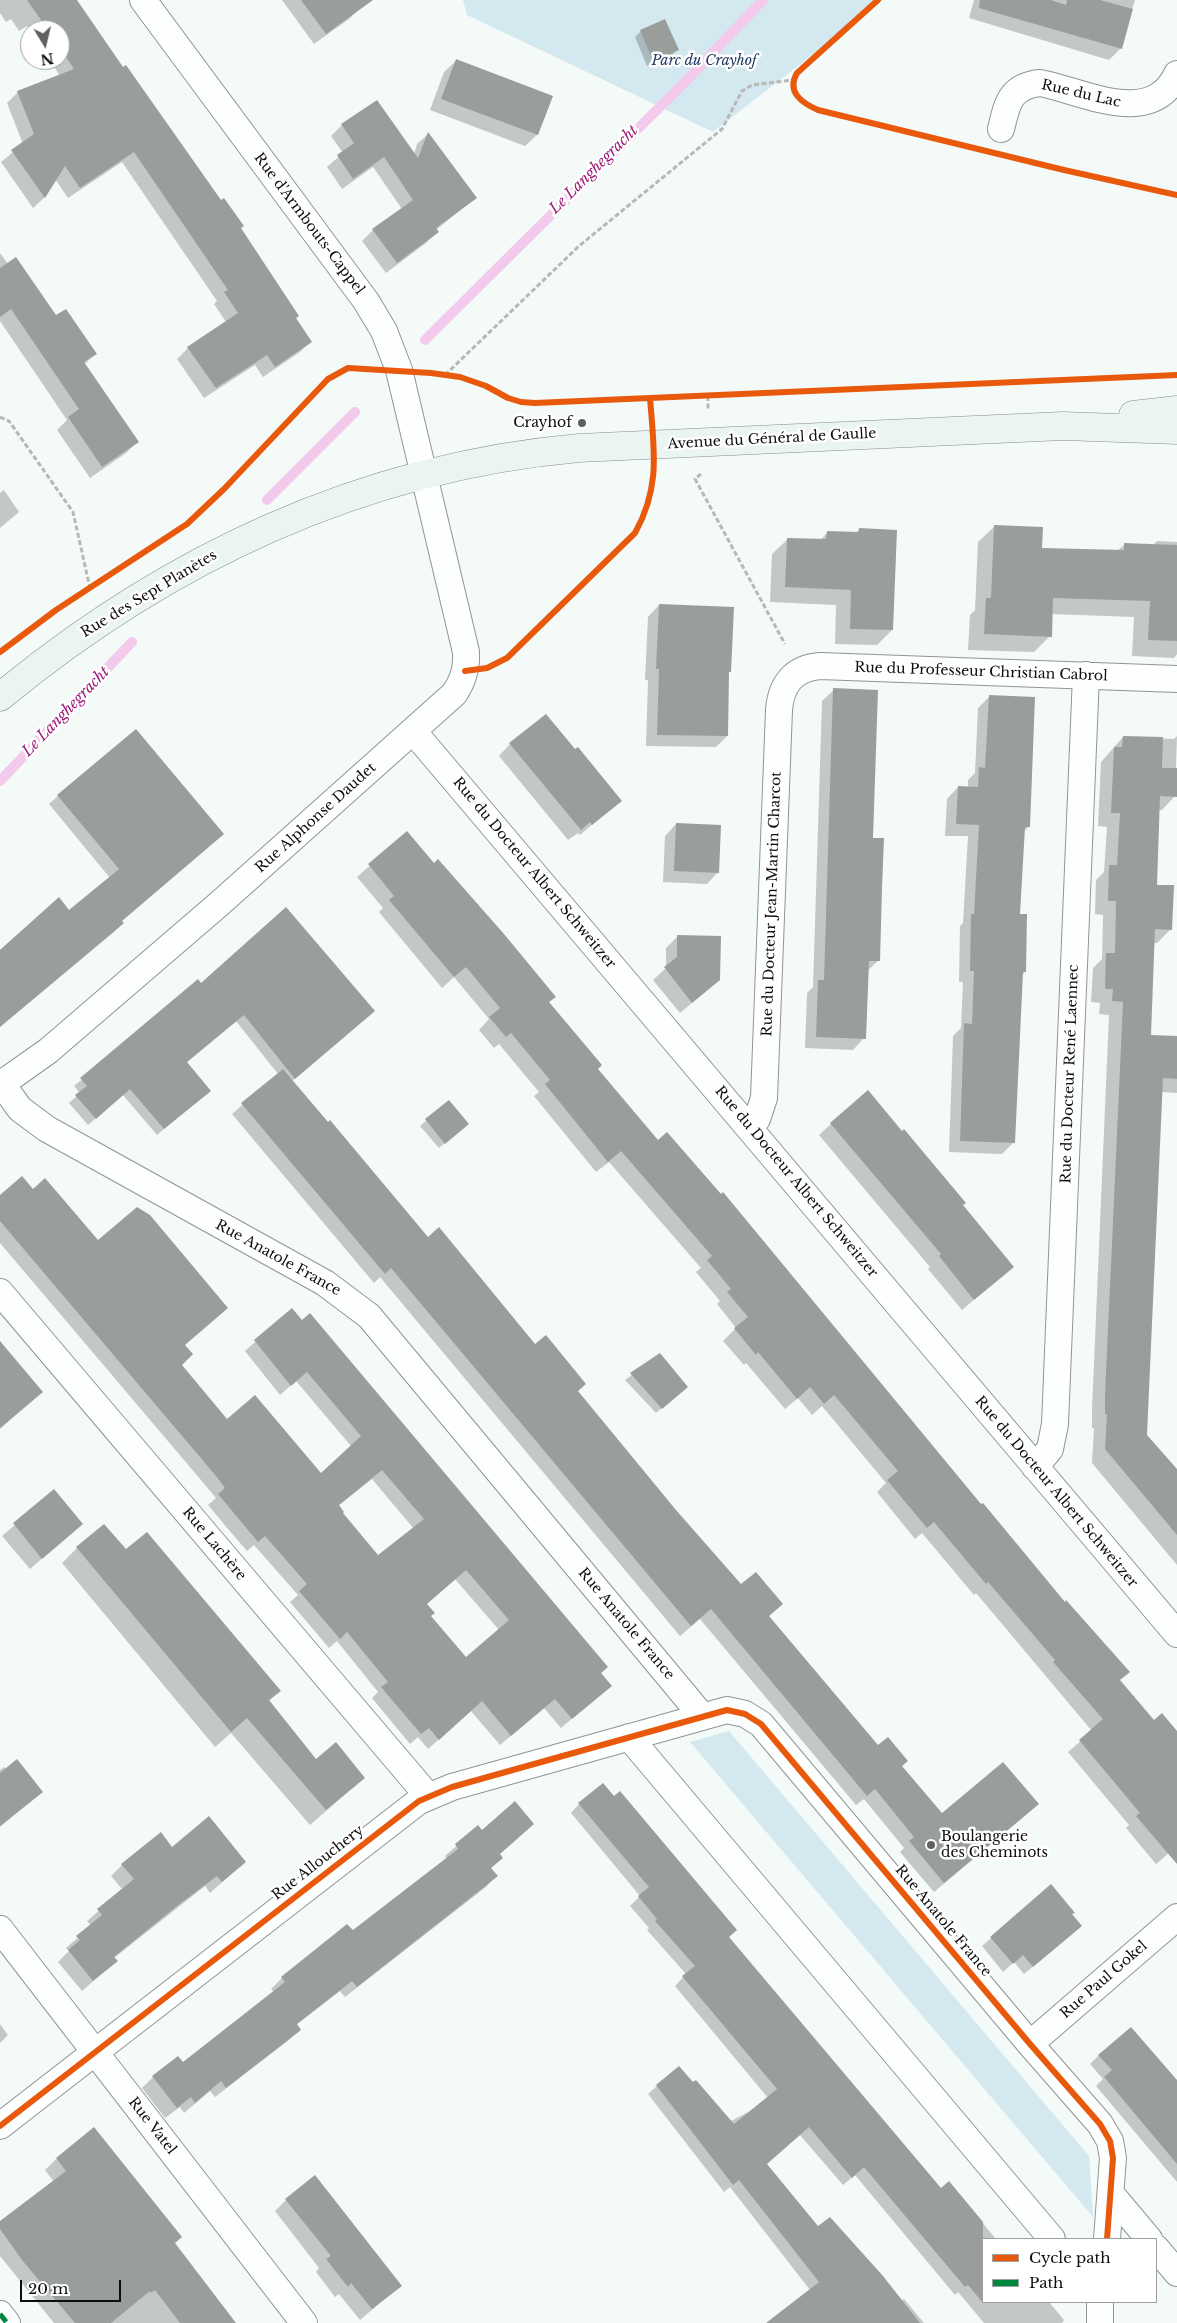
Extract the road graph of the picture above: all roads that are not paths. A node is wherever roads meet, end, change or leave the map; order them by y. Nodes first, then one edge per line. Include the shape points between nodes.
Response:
1 (143, 0) edge
2 (1177, 74) edge
3 (1001, 129) dead end
4 (1177, 410) edge
5 (1063, 426) junction
6 (1177, 430) edge
7 (424, 473) junction
8 (794, 676) joint
9 (1086, 676) junction
10 (1177, 678) edge
11 (0, 697) edge
12 (413, 731) junction
13 (1, 1085) edge
14 (749, 1127) junction
15 (0, 1292) edge
16 (1035, 1467) junction
17 (1177, 1634) edge
18 (702, 1716) junction
19 (630, 1737) junction
20 (428, 1796) junction
21 (1177, 1917) edge
22 (0, 1929) edge
23 (1030, 2044) junction
24 (95, 2053) junction
25 (0, 2126) edge
26 (1112, 2195) junction
27 (1051, 2238) edge
28 (1107, 2238) edge
29 (1148, 2238) edge
30 (1157, 2249) edge
31 (1177, 2273) edge
32 (1100, 2303) edge
33 (0, 2314) edge
34 (7, 2323) edge
35 (304, 2323) edge
36 (1100, 2323) edge

1 - 7 street, Rue d'Armbouts-Cappel via 366,301 384,332 399,370
2 - 3 street, Rue du Lac via 1170,86 1157,97 1134,104 1118,103 1051,85 1029,84 1011,97
4 - 5 street, Avenue du Général de Gaulle
5 - 6 street, Avenue du Général de Gaulle
5 - 7 street, Avenue du Général de Gaulle via 535,452
7 - 11 street, Rue des Sept Planètes via 291,519 189,567 75,639
7 - 12 street, Rue Alphonse Daudet via 466,662 463,679 454,694
8 - 9 street, Rue du Professeur Christian Cabrol via 820,666
8 - 14 street, Rue du Docteur Jean-Martin Charcot via 781,692 779,710 764,1098 757,1118
9 - 10 street, Rue du Professeur Christian Cabrol
9 - 16 street, Rue du Docteur René Laennec via 1055,1424 1050,1449
12 - 13 street, Rue Alphonse Daudet via 211,911 48,1051
12 - 14 street, Rue du Docteur Albert Schweitzer
13 - 18 street, Rue Anatole France via 20,1109 52,1132 325,1283 370,1316
14 - 16 street, Rue du Docteur Albert Schweitzer
15 - 20 street, Rue Lachère
16 - 17 street, Rue du Docteur Albert Schweitzer
18 - 19 street, Rue Allouchery
18 - 23 street, Rue Anatole France via 728,1710 744,1714 761,1724
19 - 20 street, Rue Allouchery
19 - 27 street
20 - 24 street, Rue Allouchery
21 - 23 street, Rue Paul Gokel
22 - 24 street, Rue Vatel
23 - 26 street, Rue Anatole France via 1106,2132 1112,2149
24 - 25 street, Rue Allouchery
24 - 35 street, Rue Vatel
26 - 28 street, Rue Anatole France
26 - 29 street
30 - 31 street
32 - 36 street
33 - 34 street

